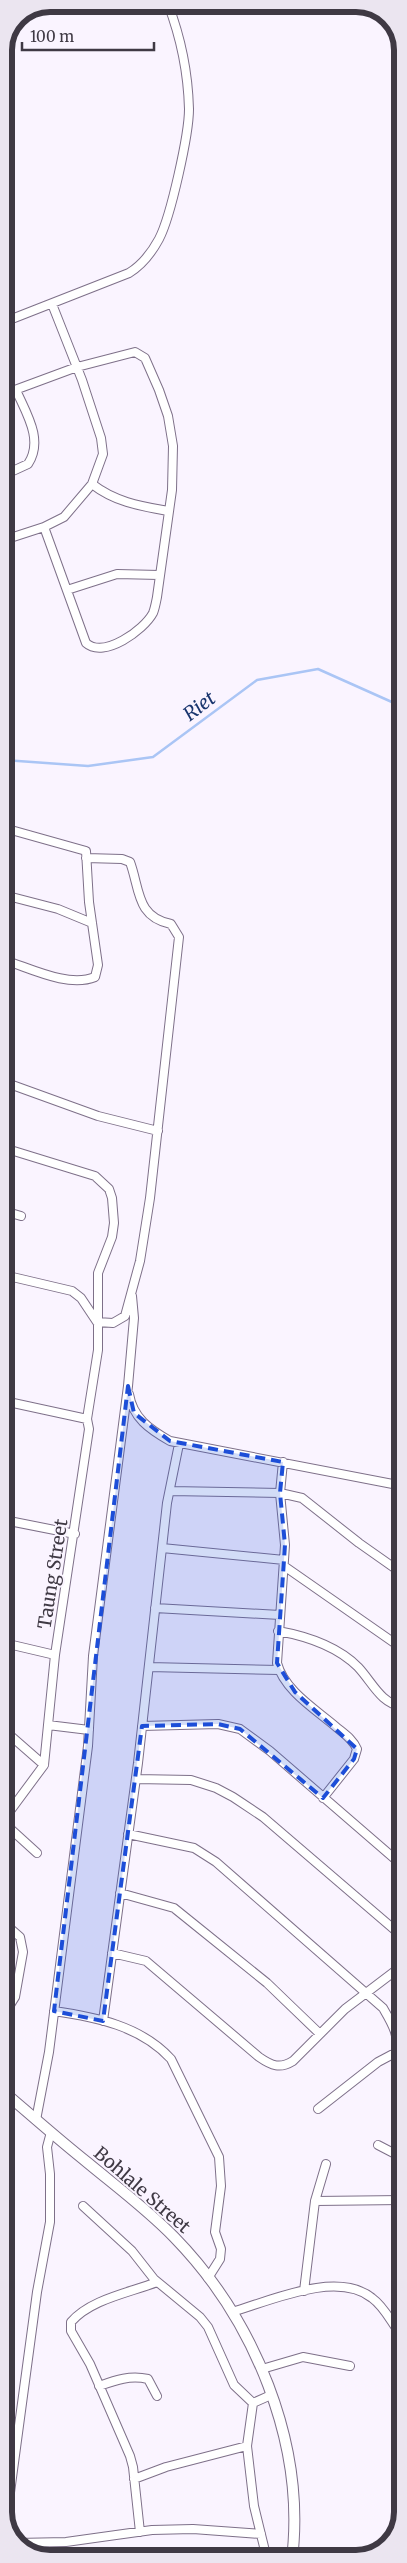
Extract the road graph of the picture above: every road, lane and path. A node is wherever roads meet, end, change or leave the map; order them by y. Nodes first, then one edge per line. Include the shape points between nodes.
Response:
1 (170, 12) edge
2 (52, 304) junction
3 (12, 319) edge
4 (78, 367) junction
5 (16, 390) junction
6 (12, 391) edge
7 (12, 471) edge
8 (92, 484) junction
9 (168, 511) junction
10 (44, 527) junction
11 (12, 537) edge
12 (160, 574) junction
13 (67, 590) junction
14 (12, 831) edge
15 (86, 858) junction
16 (12, 897) edge
17 (92, 922) junction
18 (12, 963) edge
19 (12, 1085) edge
20 (158, 1131) junction
21 (12, 1151) edge
22 (12, 1213) edge
23 (21, 1216) dead end
24 (12, 1277) edge
25 (132, 1296) junction
26 (97, 1322) junction
27 (128, 1386) junction
28 (13, 1403) edge
29 (87, 1419) junction
30 (179, 1444) junction
31 (283, 1462) junction
32 (394, 1484) edge
33 (170, 1491) junction
34 (280, 1493) junction
35 (13, 1522) edge
36 (75, 1534) junction
37 (162, 1548) junction
38 (284, 1563) junction
39 (394, 1568) edge
40 (155, 1608) junction
41 (280, 1615) junction
42 (278, 1631) junction
43 (394, 1642) edge
44 (13, 1645) edge
45 (55, 1655) junction
46 (149, 1667) junction
47 (279, 1670) junction
48 (394, 1704) edge
49 (48, 1725) junction
50 (142, 1726) junction
51 (90, 1730) junction
52 (13, 1738) edge
53 (44, 1765) junction
54 (136, 1779) junction
55 (323, 1798) junction
56 (13, 1809) edge
57 (13, 1829) edge
58 (128, 1834) junction
59 (37, 1853) dead end
60 (394, 1858) edge
61 (120, 1893) junction
62 (394, 1930) edge
63 (13, 1931) edge
64 (112, 1953) junction
65 (394, 1972) edge
66 (365, 1993) junction
67 (13, 2001) edge
68 (54, 2011) junction
69 (103, 2020) junction
70 (394, 2031) edge
71 (320, 2034) junction
72 (394, 2051) edge
73 (13, 2100) edge
74 (318, 2110) dead end
75 (36, 2120) junction
76 (51, 2132) junction
77 (378, 2145) dead end
78 (394, 2153) edge
79 (326, 2164) dead end
80 (394, 2200) edge
81 (315, 2201) junction
82 (83, 2206) dead end
83 (208, 2278) junction
84 (157, 2282) junction
85 (304, 2291) junction
86 (232, 2312) junction
87 (394, 2324) edge
88 (350, 2366) dead end
89 (262, 2370) junction
90 (99, 2386) junction
91 (271, 2395) junction
92 (157, 2396) dead end
93 (253, 2403) junction
94 (247, 2446) junction
95 (13, 2470) edge
96 (134, 2479) junction
97 (140, 2532) junction
98 (261, 2534) junction
99 (28, 2543) edge
100 (265, 2550) edge
101 (292, 2550) edge

1 - 2 street via 186,67 189,109 187,132 164,227 150,254 135,269
2 - 3 street
2 - 4 street
4 - 5 street
4 - 8 street via 103,446
4 - 9 street via 131,351 145,358 159,390 171,433 173,475
5 - 6 street
5 - 7 street via 35,444 28,464
8 - 9 street via 131,504
8 - 10 street via 71,511
9 - 12 street
10 - 11 street
10 - 13 street
12 - 13 street via 117,574
12 - 13 street via 155,608 144,624 128,638 101,647 89,646 83,638
14 - 15 street via 82,849 86,851
15 - 17 street
15 - 20 street via 130,862 136,890 147,912 156,921 171,924 179,937
16 - 17 street
17 - 18 street via 98,965 94,977 70,980
19 - 20 street via 98,1116
20 - 25 street
21 - 26 street, Taung Street via 95,1176 109,1189 114,1223 98,1273
22 - 23 street
24 - 26 street via 72,1291 81,1298
25 - 26 street via 125,1316 119,1321
25 - 27 street via 134,1318
26 - 29 street, Taung Street via 98,1350
27 - 30 street via 130,1402 140,1421
27 - 51 street via 93,1656
28 - 29 street
29 - 36 street, Taung Street via 89,1429
30 - 31 street
30 - 33 street
31 - 32 street
31 - 34 street
33 - 34 street
33 - 37 street
34 - 38 street via 285,1532
34 - 39 street via 302,1498
35 - 36 street
36 - 45 street, Taung Street
37 - 38 street
37 - 40 street
38 - 41 street
38 - 43 street
40 - 41 street
40 - 46 street
41 - 42 street
42 - 47 street
42 - 48 street via 343,1655 387,1702
44 - 45 street
45 - 49 street, Taung Street
46 - 47 street
46 - 50 street
47 - 55 street via 295,1692 348,1737 357,1749 354,1759
49 - 51 street
49 - 53 street, Taung Street
50 - 54 street
50 - 55 street via 218,1724 240,1729
51 - 68 street
52 - 53 street
53 - 56 street
54 - 58 street
54 - 62 street via 191,1780 233,1796 263,1817
55 - 60 street
57 - 59 street
58 - 61 street
58 - 66 street via 194,1848 216,1862
61 - 64 street
61 - 71 street via 174,1908 267,1983
63 - 67 street via 20,1937 23,1952
64 - 69 street
64 - 71 street via 146,1961 259,2057 275,2066 284,2067
65 - 66 street
66 - 70 street via 387,2015
66 - 71 street
68 - 69 street
68 - 75 street
69 - 83 street via 142,2036 172,2059 219,2157 221,2186 215,2224 221,2249 220,2259
72 - 74 street
73 - 75 street, Bohlale Street
75 - 76 street, Bohlale Street
76 - 83 street, Bohlale Street via 175,2237
76 - 95 street via 47,2147 50,2222 37,2292
77 - 78 street
79 - 81 street
80 - 81 street
81 - 85 street
82 - 84 street via 132,2251
83 - 86 street, Bohlale Street
84 - 90 street via 92,2306 78,2313 71,2322 71,2331
84 - 93 street via 208,2327 234,2385
85 - 86 street
85 - 87 street via 348,2287 364,2292 380,2305
86 - 89 street, Bohlale Street
88 - 89 street via 302,2357
89 - 91 street, Bohlale Street
90 - 92 street via 137,2376 148,2379
90 - 96 street via 130,2456
91 - 93 street
91 - 101 street, Bohlale Street via 286,2446 291,2481
93 - 94 street
94 - 96 street via 166,2467
94 - 98 street via 254,2506
96 - 97 street
97 - 98 street via 194,2529
97 - 99 street via 66,2542
98 - 100 street

